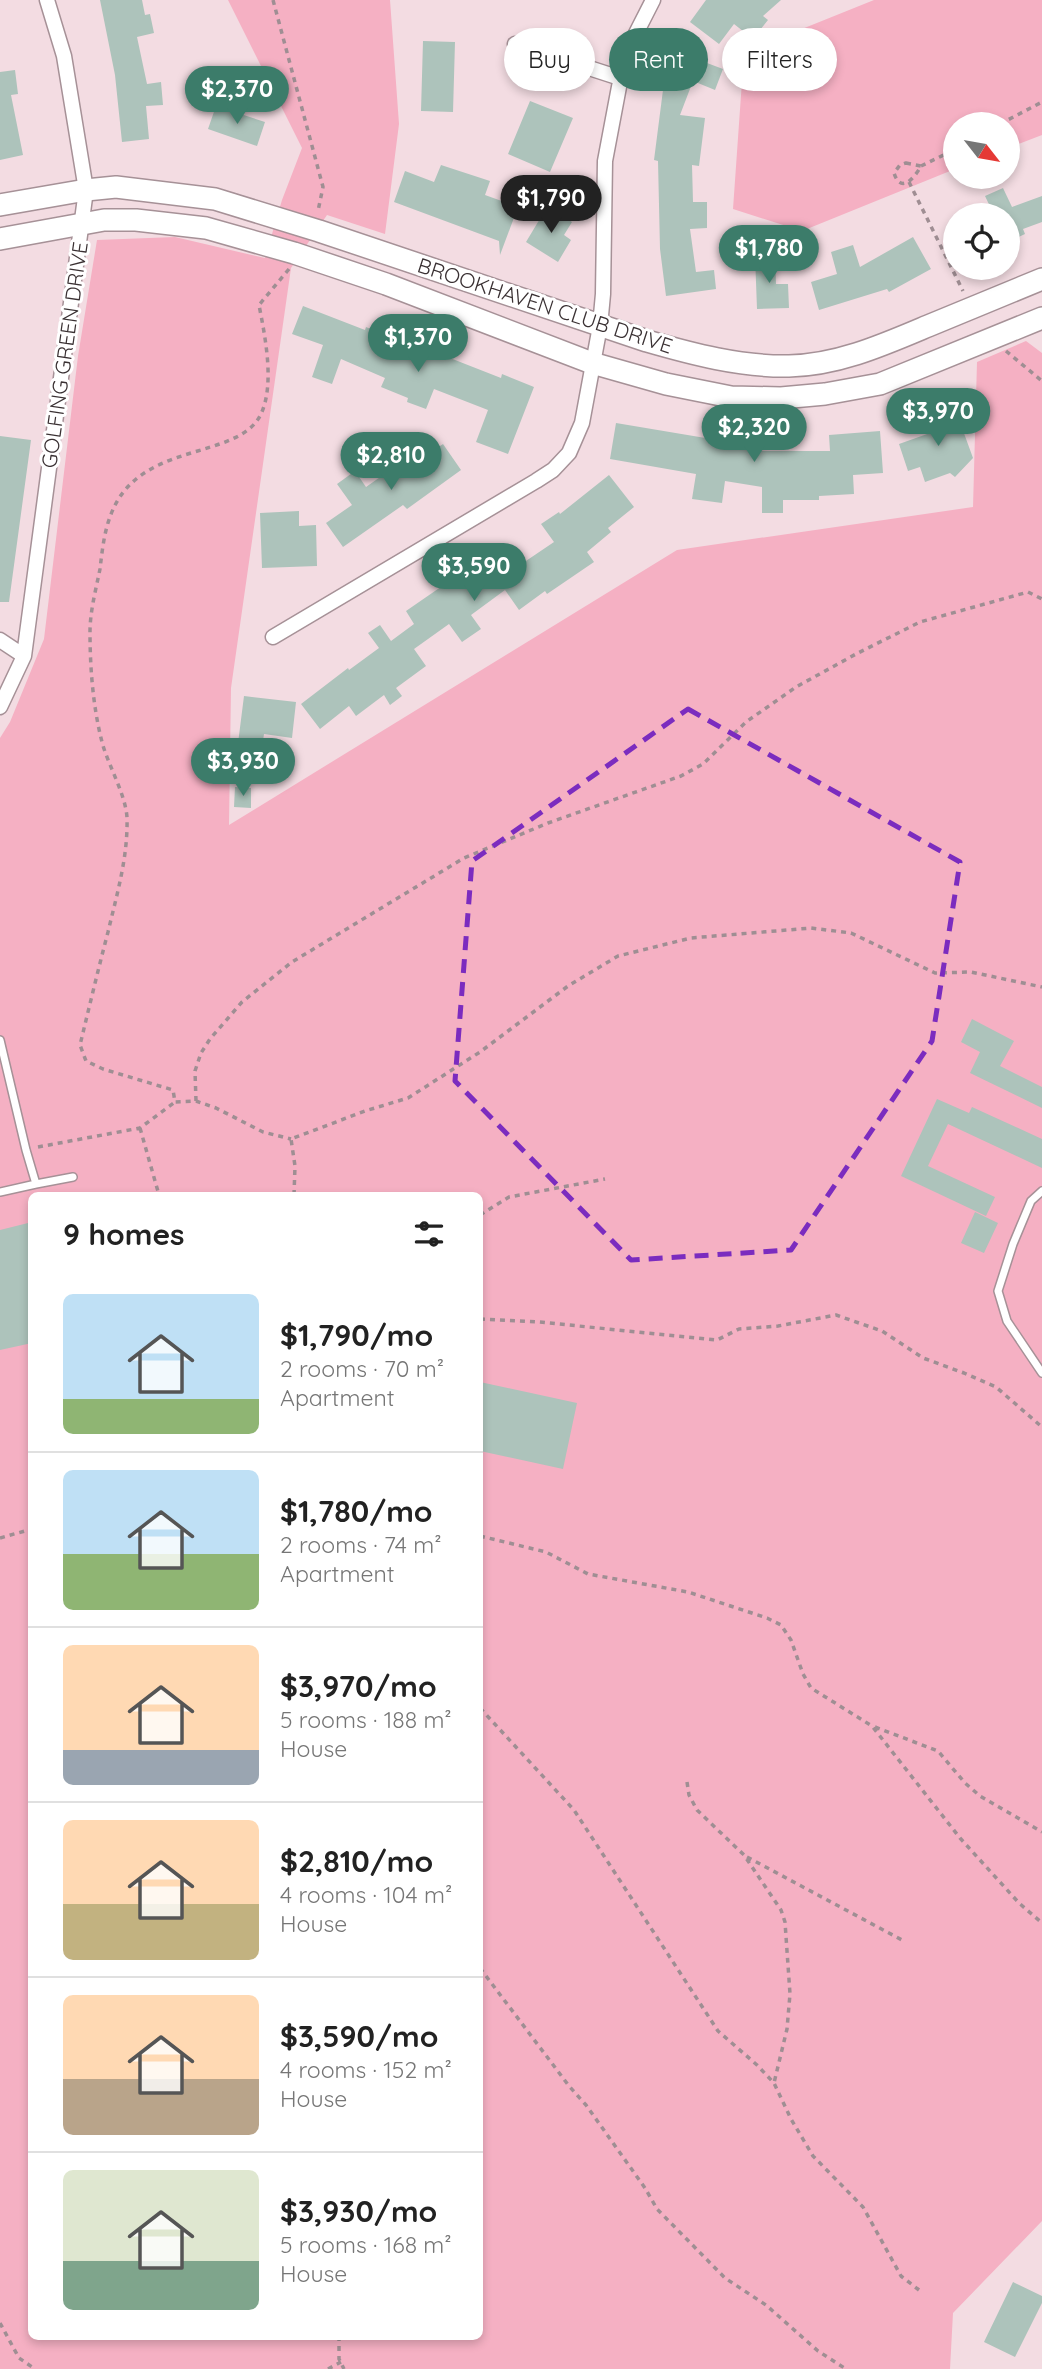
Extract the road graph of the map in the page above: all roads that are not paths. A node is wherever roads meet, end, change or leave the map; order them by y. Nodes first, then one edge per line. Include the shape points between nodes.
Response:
1 (47, 0) edge
2 (653, 0) edge
3 (639, 28) edge
4 (618, 91) edge
5 (86, 190) junction
6 (0, 205) edge
7 (83, 224) junction
8 (0, 239) edge
9 (1042, 279) edge
10 (950, 317) junction
11 (1042, 318) edge
12 (600, 326) junction
13 (964, 351) junction
14 (592, 363) junction
15 (273, 637) dead end
16 (0, 640) edge
17 (24, 656) junction
18 (0, 707) edge
19 (0, 1040) edge
20 (73, 1177) dead end
21 (36, 1184) junction
22 (1042, 1191) edge
23 (0, 1192) edge
24 (1042, 1373) edge

1 - 5 street, GOLFING GREEN DRIVE via 64,56
2 - 3 street
4 - 12 street via 605,161
5 - 6 main road, BROOKHAVEN CLUB DRIVE
5 - 7 street, GOLFING GREEN DRIVE
5 - 12 main road, BROOKHAVEN CLUB DRIVE via 116,187 215,199
7 - 8 main road, BROOKHAVEN CLUB DRIVE
7 - 14 main road, BROOKHAVEN CLUB DRIVE via 136,220 205,228 386,284
7 - 17 street, GOLFING GREEN DRIVE
9 - 10 main road, BROOKHAVEN CLUB DRIVE
10 - 12 main road, BROOKHAVEN CLUB DRIVE via 841,359 790,366 696,355
10 - 13 main road
11 - 13 main road, BROOKHAVEN CLUB DRIVE
12 - 14 street
13 - 14 main road, BROOKHAVEN CLUB DRIVE via 880,384 781,398 731,397
14 - 15 street via 582,423 569,453 553,470
16 - 17 street
17 - 18 street, GOLFING GREEN DRIVE
19 - 21 lane
20 - 21 lane
21 - 23 lane
22 - 24 lane via 1031,1201 998,1291 1007,1321

